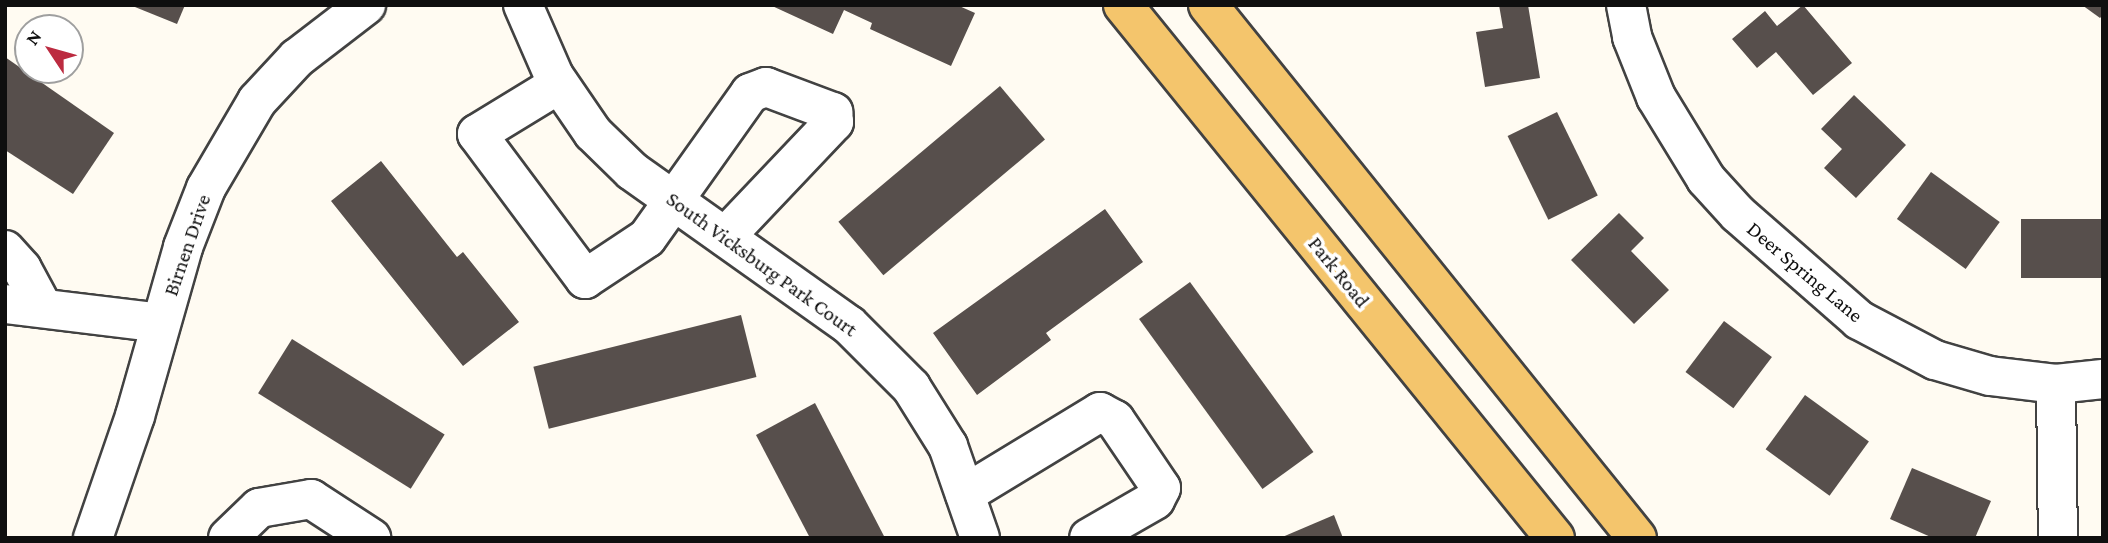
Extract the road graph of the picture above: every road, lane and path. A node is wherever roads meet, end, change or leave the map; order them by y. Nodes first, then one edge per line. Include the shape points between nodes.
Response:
1 (366, 5) edge
2 (523, 5) edge
3 (1123, 5) edge
4 (1208, 5) edge
5 (1626, 5) edge
6 (559, 84) junction
7 (673, 200) junction
8 (725, 237) junction
9 (5, 250) edge
10 (5, 304) edge
11 (43, 308) junction
12 (161, 323) junction
13 (2103, 379) edge
14 (2056, 384) junction
15 (965, 494) junction
16 (93, 538) edge
17 (228, 538) edge
18 (372, 538) edge
19 (980, 538) edge
20 (1089, 538) edge
21 (1555, 538) edge
22 (1637, 538) edge
23 (2058, 538) edge

1 - 12 street, Birnen Drive via 297,58 240,125 201,200
2 - 6 street, South Vicksburg Park Court
3 - 21 main road, Park Road
4 - 22 main road
5 - 14 street, Deer Spring Lane via 1643,68 1687,153 1738,214 1799,269 1859,320 1917,352 1990,376
6 - 7 street, South Vicksburg Park Court via 593,133 632,171
6 - 7 street via 477,134 585,279 647,238
7 - 8 street, South Vicksburg Park Court
7 - 8 street via 750,93 766,87 833,112 834,122
8 - 15 street, South Vicksburg Park Court via 849,325 911,387 948,446
9 - 11 street via 22,269
10 - 11 street
11 - 12 street
12 - 16 street, Birnen Drive
13 - 14 street, Deer Spring Lane
14 - 23 street
15 - 19 street, South Vicksburg Park Court
15 - 20 street via 1100,412 1115,420 1161,488 1155,500
17 - 18 street via 259,509 311,499

